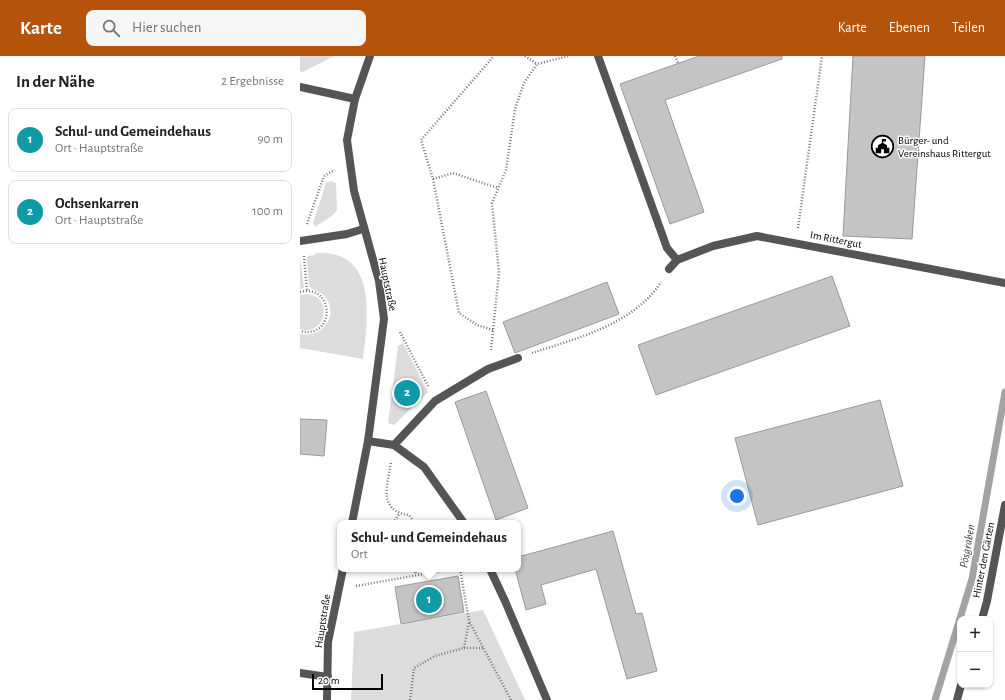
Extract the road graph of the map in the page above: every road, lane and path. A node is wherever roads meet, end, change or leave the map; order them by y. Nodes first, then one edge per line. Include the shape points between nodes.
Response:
1 (370, 56) edge
2 (494, 56) edge
3 (525, 56) edge
4 (568, 56) edge
5 (598, 56) edge
6 (675, 56) edge
7 (822, 56) edge
8 (678, 63) dead end
9 (537, 64) junction
10 (300, 87) edge
11 (355, 99) junction
12 (348, 161) junction
13 (433, 179) junction
14 (498, 188) junction
15 (363, 228) junction
16 (303, 241) edge
17 (796, 243) junction
18 (677, 260) junction
19 (669, 270) joint
20 (1005, 283) edge
21 (306, 291) junction
22 (300, 292) edge
23 (384, 319) junction
24 (493, 330) junction
25 (300, 331) edge
26 (518, 358) joint
27 (488, 368) junction
28 (435, 401) junction
29 (368, 440) junction
30 (394, 445) junction
31 (1005, 505) edge
32 (399, 514) junction
33 (353, 520) edge
34 (395, 520) edge
35 (413, 520) edge
36 (462, 520) edge
37 (342, 572) edge
38 (415, 572) edge
39 (437, 572) edge
40 (461, 572) edge
41 (491, 572) edge
42 (416, 576) junction
43 (357, 586) dead end
44 (983, 616) edge
45 (470, 621) junction
46 (464, 648) junction
47 (483, 648) junction
48 (300, 672) edge
49 (328, 677) junction
50 (960, 688) edge
51 (327, 700) edge
52 (410, 700) edge
53 (511, 700) edge
54 (547, 700) edge
55 (957, 700) edge

1 - 11 street, Hauptstraße
2 - 13 path via 421,140
3 - 9 path
4 - 9 path
5 - 18 street via 667,248
6 - 8 path
7 - 17 path
9 - 14 path via 524,83 514,109 506,170
10 - 11 street
11 - 12 street, Hauptstraße via 347,140
12 - 15 street, Hauptstraße
12 - 16 path via 324,176
13 - 14 path via 453,173
13 - 24 path via 459,313 477,325
14 - 24 path via 492,203 499,274
15 - 16 street via 347,234
15 - 23 street, Hauptstraße via 379,281
16 - 21 path
17 - 18 street, Im Rittergut via 757,236 713,246
17 - 20 street, Im Rittergut
18 - 19 street
19 - 26 path via 655,292 628,315 580,337
21 - 22 path
21 - 25 path via 323,299 327,316 322,326 316,330
23 - 28 path via 397,327
23 - 29 street, Hauptstraße
24 - 27 path
26 - 27 street
27 - 28 street
28 - 30 street
29 - 30 street
29 - 33 street, Hauptstraße
30 - 32 path via 385,494 392,508
30 - 36 street via 424,467
31 - 44 street, Hinter den Gärten
32 - 34 path
32 - 35 path via 409,516
37 - 49 street, Hauptstraße via 328,642
38 - 42 path
39 - 42 path
40 - 45 path
41 - 54 street
42 - 43 path
45 - 46 path
45 - 47 path
46 - 47 path
46 - 52 path via 435,656 414,668
47 - 53 path
48 - 49 street
49 - 51 street, Hauptstraße
50 - 55 street

